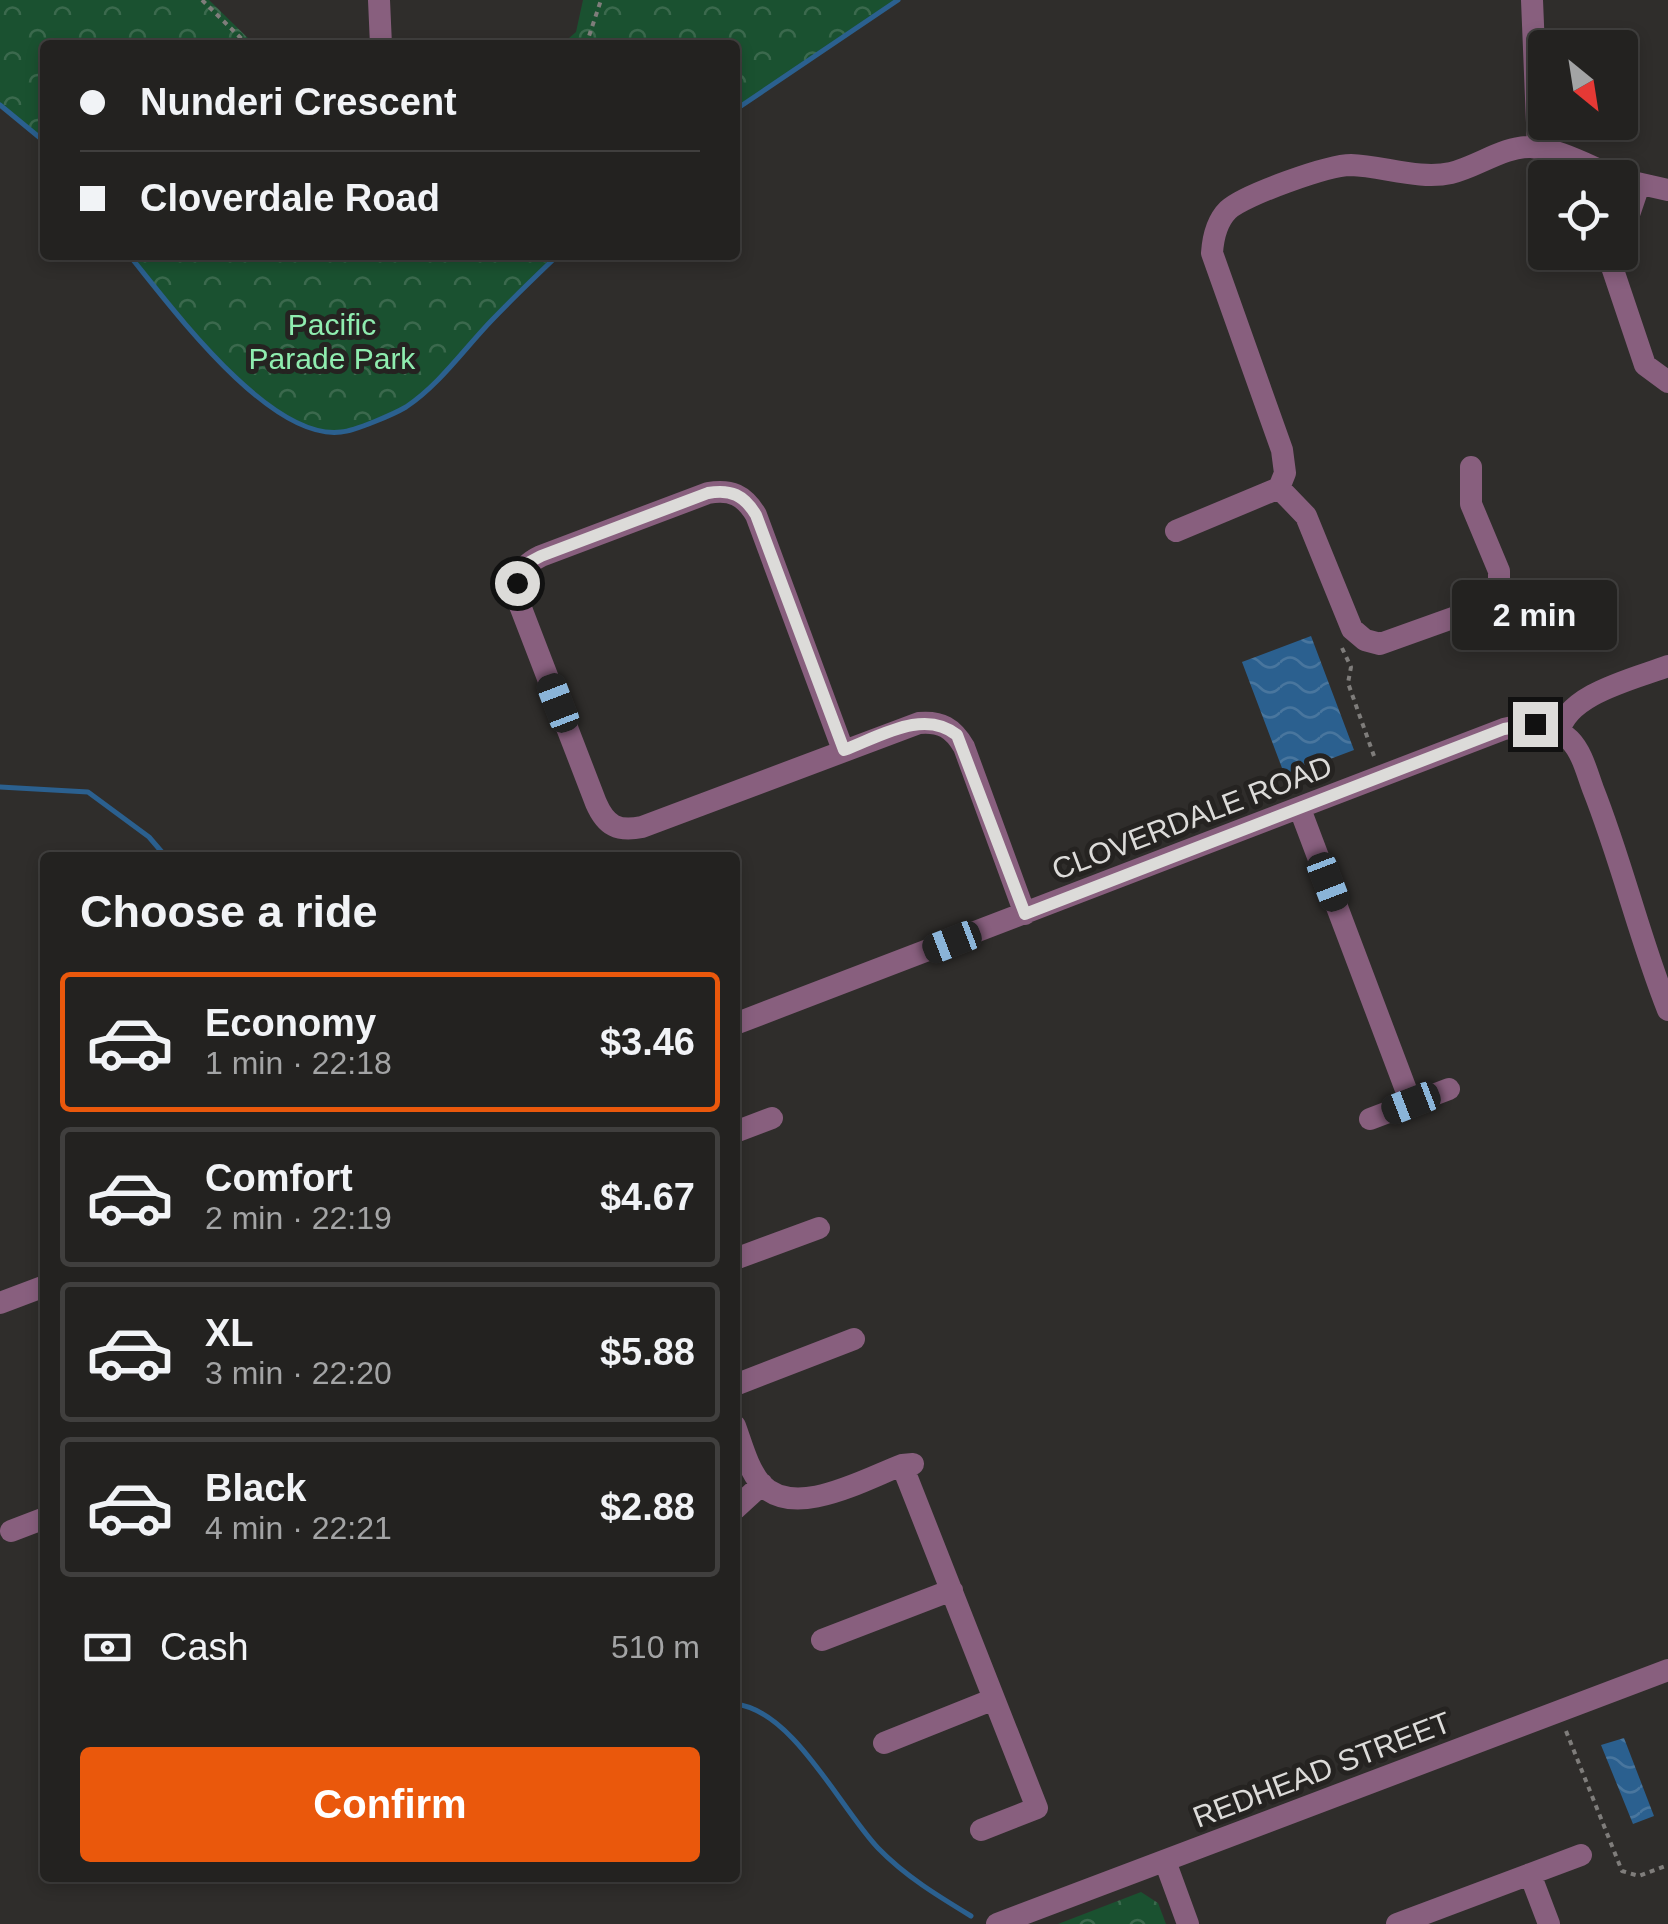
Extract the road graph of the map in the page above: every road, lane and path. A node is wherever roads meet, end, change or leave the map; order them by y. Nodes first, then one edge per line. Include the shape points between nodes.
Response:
1 (202, 0) edge
2 (379, 0) edge
3 (601, 0) edge
4 (1532, 0) edge
5 (243, 40) edge
6 (381, 40) edge
7 (588, 40) edge
8 (1538, 148) junction
9 (1571, 160) edge
10 (1638, 183) edge
11 (1668, 190) edge
12 (1613, 270) edge
13 (1668, 382) edge
14 (1470, 467) dead end
15 (1279, 488) junction
16 (1176, 531) dead end
17 (1352, 629) junction
18 (1668, 666) edge
19 (1559, 732) junction
20 (844, 750) junction
21 (1374, 757) dead end
22 (1300, 809) junction
23 (1025, 914) junction
24 (1668, 1010) edge
25 (740, 1022) edge
26 (1449, 1089) dead end
27 (1411, 1103) junction
28 (772, 1118) dead end
29 (1370, 1119) dead end
30 (740, 1130) edge
31 (819, 1228) dead end
32 (740, 1258) edge
33 (40, 1288) edge
34 (0, 1302) edge
35 (854, 1338) dead end
36 (740, 1383) edge
37 (740, 1437) edge
38 (762, 1484) junction
39 (740, 1504) edge
40 (40, 1520) edge
41 (11, 1531) dead end
42 (952, 1590) junction
43 (822, 1640) dead end
44 (1668, 1670) edge
45 (994, 1699) junction
46 (1559, 1713) junction
47 (884, 1742) dead end
48 (982, 1830) dead end
49 (1581, 1854) dead end
50 (1165, 1861) junction
51 (1668, 1865) edge
52 (1530, 1874) junction
53 (1408, 1922) edge
54 (997, 1924) edge
55 (1188, 1924) edge
56 (1549, 1924) edge

1 - 5 path
2 - 6 street
3 - 7 path
4 - 8 street
8 - 9 street
8 - 15 street via 1522,147 1451,173 1332,167 1238,204 1221,219 1212,242 1215,267 1282,450
10 - 11 street
12 - 13 street via 1645,364
14 - 17 street via 1471,504 1499,571 1499,595 1489,605 1388,643 1364,640
15 - 16 street
15 - 17 street via 1306,516
17 - 21 path via 1336,638 1349,662 1348,682
18 - 19 street via 1582,700
19 - 22 street, CLOVERDALE ROAD via 1535,724 1504,729
19 - 24 street via 1578,751 1620,857
20 - 20 street via 756,515 739,495 708,493 541,556 520,572 520,602 596,803 613,826 642,827
20 - 23 street via 919,722 941,724 957,735
22 - 23 street, CLOVERDALE ROAD
22 - 27 street
23 - 25 street, CLOVERDALE ROAD
26 - 27 street
27 - 29 street
28 - 30 street
31 - 32 street
33 - 34 street
35 - 36 street
37 - 38 street
38 - 39 street
38 - 42 street via 800,1501 908,1464
40 - 41 street
42 - 43 street
42 - 45 street
44 - 46 street, REDHEAD STREET
45 - 47 street
45 - 48 street via 1037,1808
46 - 50 street, REDHEAD STREET
46 - 51 path via 1622,1871 1639,1876
49 - 52 street
50 - 54 street, REDHEAD STREET
50 - 55 street
52 - 53 street
52 - 56 street

